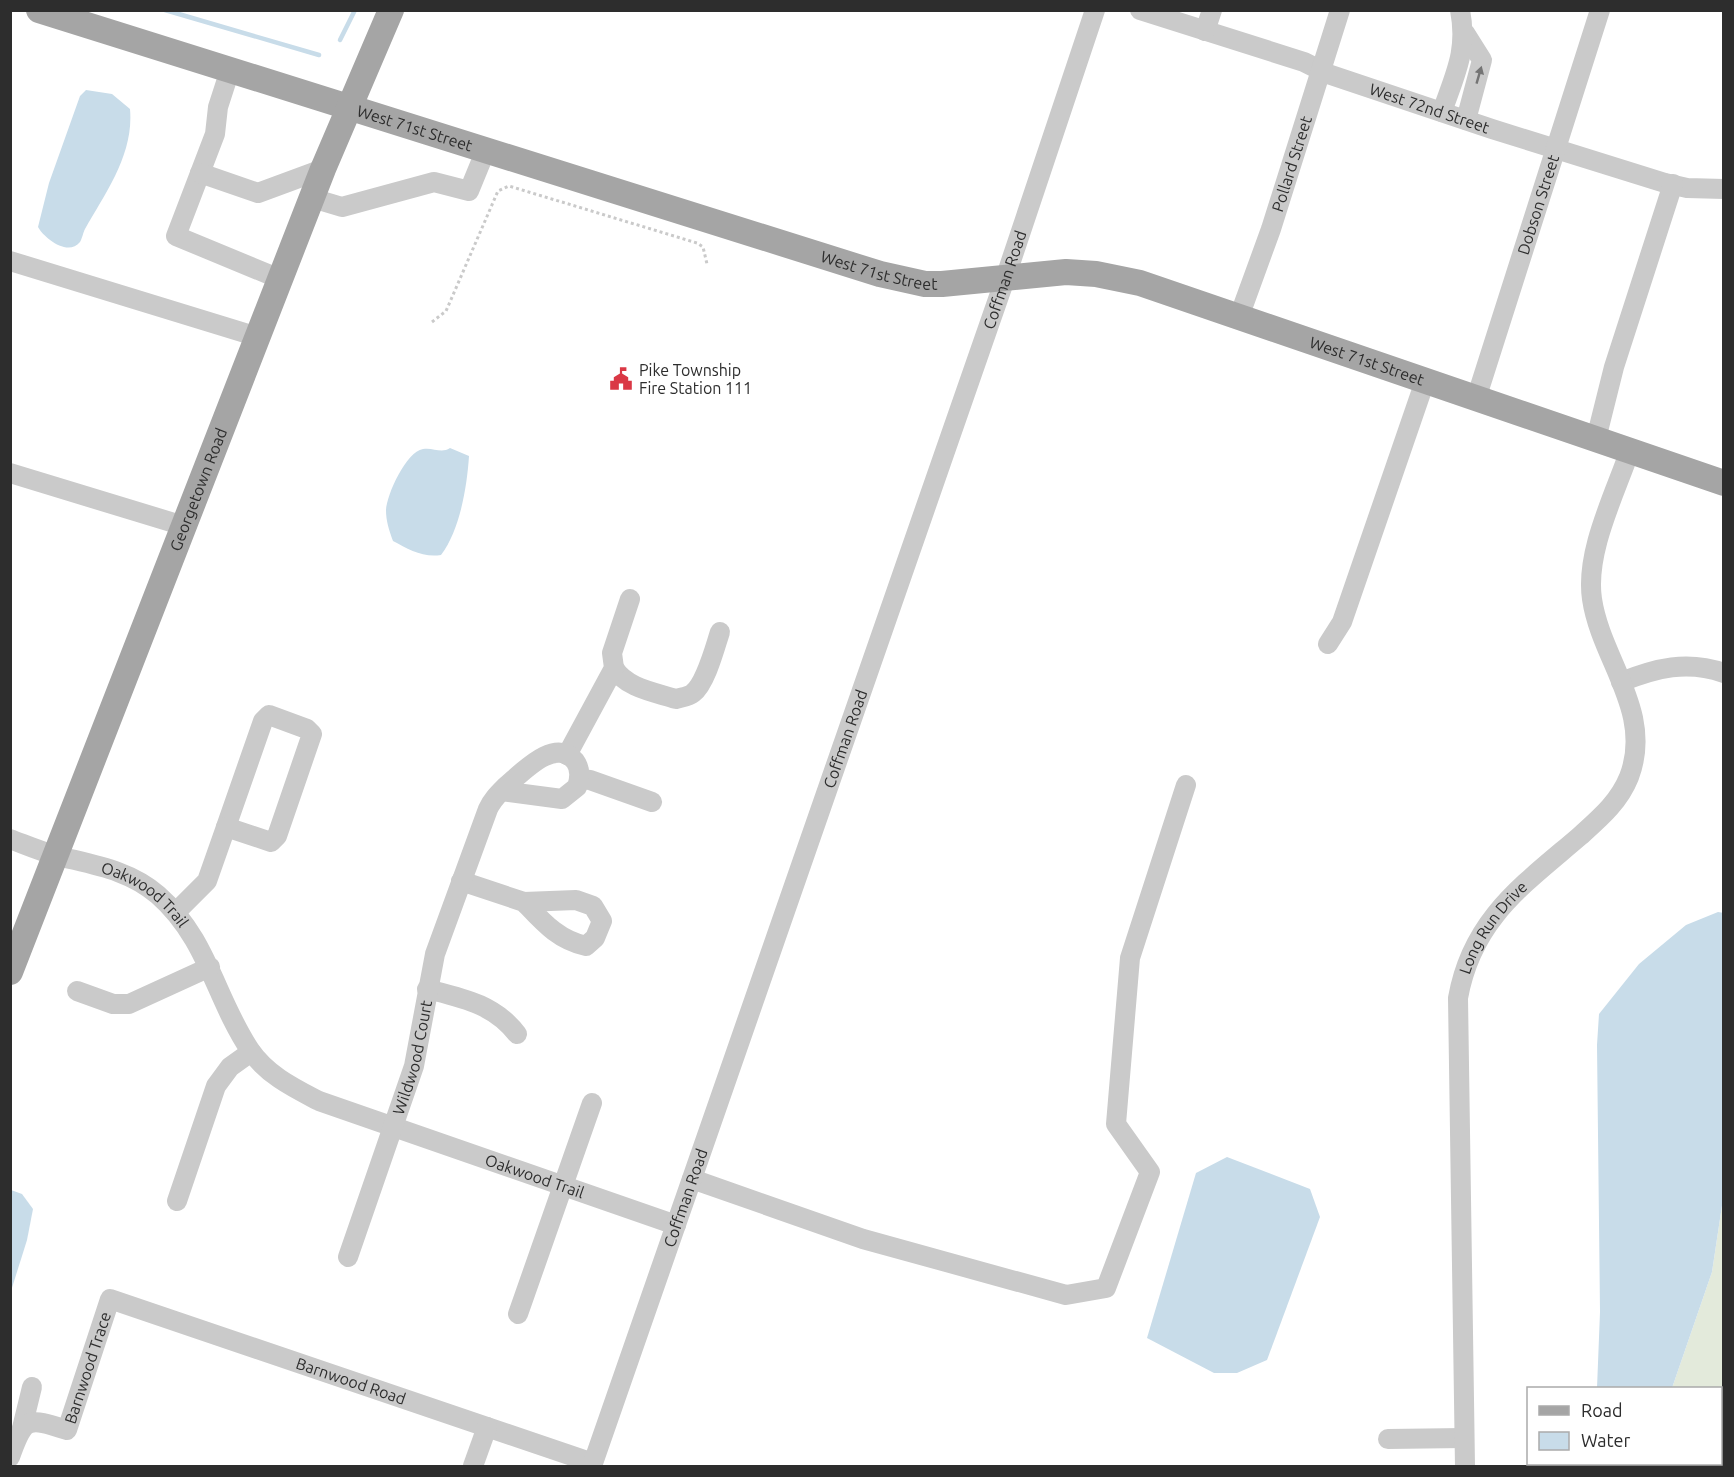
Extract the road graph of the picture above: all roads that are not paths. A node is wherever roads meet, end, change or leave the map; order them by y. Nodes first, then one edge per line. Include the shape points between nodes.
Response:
1 (39, 10) edge
2 (391, 10) edge
3 (1095, 10) edge
4 (1140, 10) edge
5 (1212, 10) edge
6 (1340, 10) edge
7 (1460, 10) edge
8 (1600, 10) edge
9 (1205, 31) junction
10 (1465, 33) junction
11 (1321, 69) junction
12 (230, 70) junction
13 (349, 108) junction
14 (1442, 112) junction
15 (1466, 120) junction
16 (1555, 147) junction
17 (485, 152) junction
18 (323, 170) junction
19 (200, 173) junction
20 (1673, 184) junction
21 (1724, 189) edge
22 (312, 198) junction
23 (10, 261) edge
24 (280, 279) junction
25 (1005, 279) junction
26 (1239, 317) junction
27 (258, 337) junction
28 (1425, 381) junction
29 (1476, 399) junction
30 (1596, 439) junction
31 (1630, 450) junction
32 (10, 473) edge
33 (1724, 483) edge
34 (184, 526) junction
35 (630, 599) dead end
36 (720, 632) dead end
37 (1328, 644) dead end
38 (614, 668) junction
39 (1724, 673) edge
40 (1621, 682) junction
41 (567, 755) junction
42 (579, 779) junction
43 (1186, 785) dead end
44 (501, 791) junction
45 (652, 802) dead end
46 (226, 827) junction
47 (10, 839) edge
48 (56, 855) junction
49 (461, 881) junction
50 (524, 902) dead end
51 (176, 912) junction
52 (210, 967) junction
53 (10, 972) edge
54 (427, 989) junction
55 (77, 991) dead end
56 (517, 1034) dead end
57 (251, 1052) junction
58 (592, 1103) dead end
59 (393, 1126) junction
60 (692, 1179) junction
61 (563, 1186) junction
62 (177, 1201) dead end
63 (676, 1225) junction
64 (348, 1257) dead end
65 (110, 1299) joint
66 (518, 1314) dead end
67 (32, 1387) dead end
68 (487, 1427) junction
69 (22, 1428) junction
70 (1464, 1438) junction
71 (1388, 1439) dead end
72 (10, 1457) edge
73 (592, 1465) edge
74 (473, 1467) edge
75 (1465, 1467) edge

1 - 12 main road, West 71st Street
2 - 13 main road, Georgetown Road
3 - 25 street, Coffman Road
4 - 9 street, West 72nd Street
5 - 9 street
6 - 11 street, Pollard Street
7 - 10 street
8 - 16 street, Dobson Street
9 - 11 street, West 72nd Street
10 - 14 street via 1461,58
15 -> 10 street via 1482,60
11 - 14 street, West 72nd Street
11 - 26 street, Pollard Street
12 - 13 main road, West 71st Street
12 - 19 street via 218,107 215,134
13 - 17 main road, West 71st Street
13 - 18 main road, Georgetown Road
14 - 15 street, West 72nd Street
15 - 16 street, West 72nd Street
16 - 20 street, West 72nd Street
16 - 29 street, Dobson Street
17 - 22 street via 469,191 434,182 342,207
17 - 25 main road, West 71st Street via 897,278 942,284
18 - 19 street via 258,193
18 - 22 main road, Georgetown Road
19 - 24 street via 176,236
20 - 21 street, West 72nd Street
20 - 30 street via 1614,367
22 - 24 main road, Georgetown Road
23 - 27 street
24 - 27 main road, Georgetown Road
25 - 26 main road, West 71st Street via 1066,272 1096,274 1140,283
25 - 60 street, Coffman Road
26 - 28 main road, West 71st Street
27 - 34 main road, Georgetown Road
28 - 29 main road, West 71st Street
28 - 37 street via 1342,622
29 - 30 main road, West 71st Street
30 - 31 main road, West 71st Street
31 - 33 main road, West 71st Street
31 - 40 street, Long Run Drive via 1597,546 1591,583 1595,614
32 - 34 street
34 - 48 main road, Georgetown Road
35 - 38 street via 612,653
36 - 38 street via 701,682 687,696 676,699 631,684
38 - 41 street
39 - 40 street via 1696,666 1673,666
40 - 70 street, Long Run Drive via 1636,734 1635,756 1626,784 1604,814 1492,916 1472,949 1460,984 1456,1021
41 - 42 street via 578,766
41 - 44 street, Wildwood Court via 548,754
42 - 44 street via 575,790 562,799
42 - 45 street
43 - 60 street via 1130,958 1116,1124 1150,1172 1106,1288 1066,1295 862,1239
44 - 49 street, Wildwood Court via 486,812
46 - 46 street via 265,718 269,715 311,731 275,840
46 - 51 street via 207,881
47 - 48 street, Oakwood Trail
48 - 51 street, Oakwood Trail via 117,871 145,885
48 - 53 main road, Georgetown Road
49 - 50 street
49 - 54 street, Wildwood Court
51 - 52 street, Oakwood Trail via 195,937
52 - 55 street via 129,1004 113,1004
52 - 57 street, Oakwood Trail
54 - 56 street, Wildwood Court via 481,1004
54 - 59 street, Wildwood Court via 416,1059
57 - 59 street, Oakwood Trail via 299,1092
57 - 62 street via 230,1067 216,1086
58 - 61 street
59 - 61 street, Oakwood Trail
59 - 64 street
60 - 63 street, Coffman Road
61 - 63 street, Oakwood Trail
61 - 66 street
63 - 73 street, Coffman Road
65 - 68 street, Barnwood Road
65 - 69 street, Barnwood Trace via 67,1430 39,1421 28,1422
67 - 69 street
68 - 73 street, Barnwood Road
68 - 74 street
69 - 72 street
70 - 71 street
70 - 75 street, Long Run Drive

